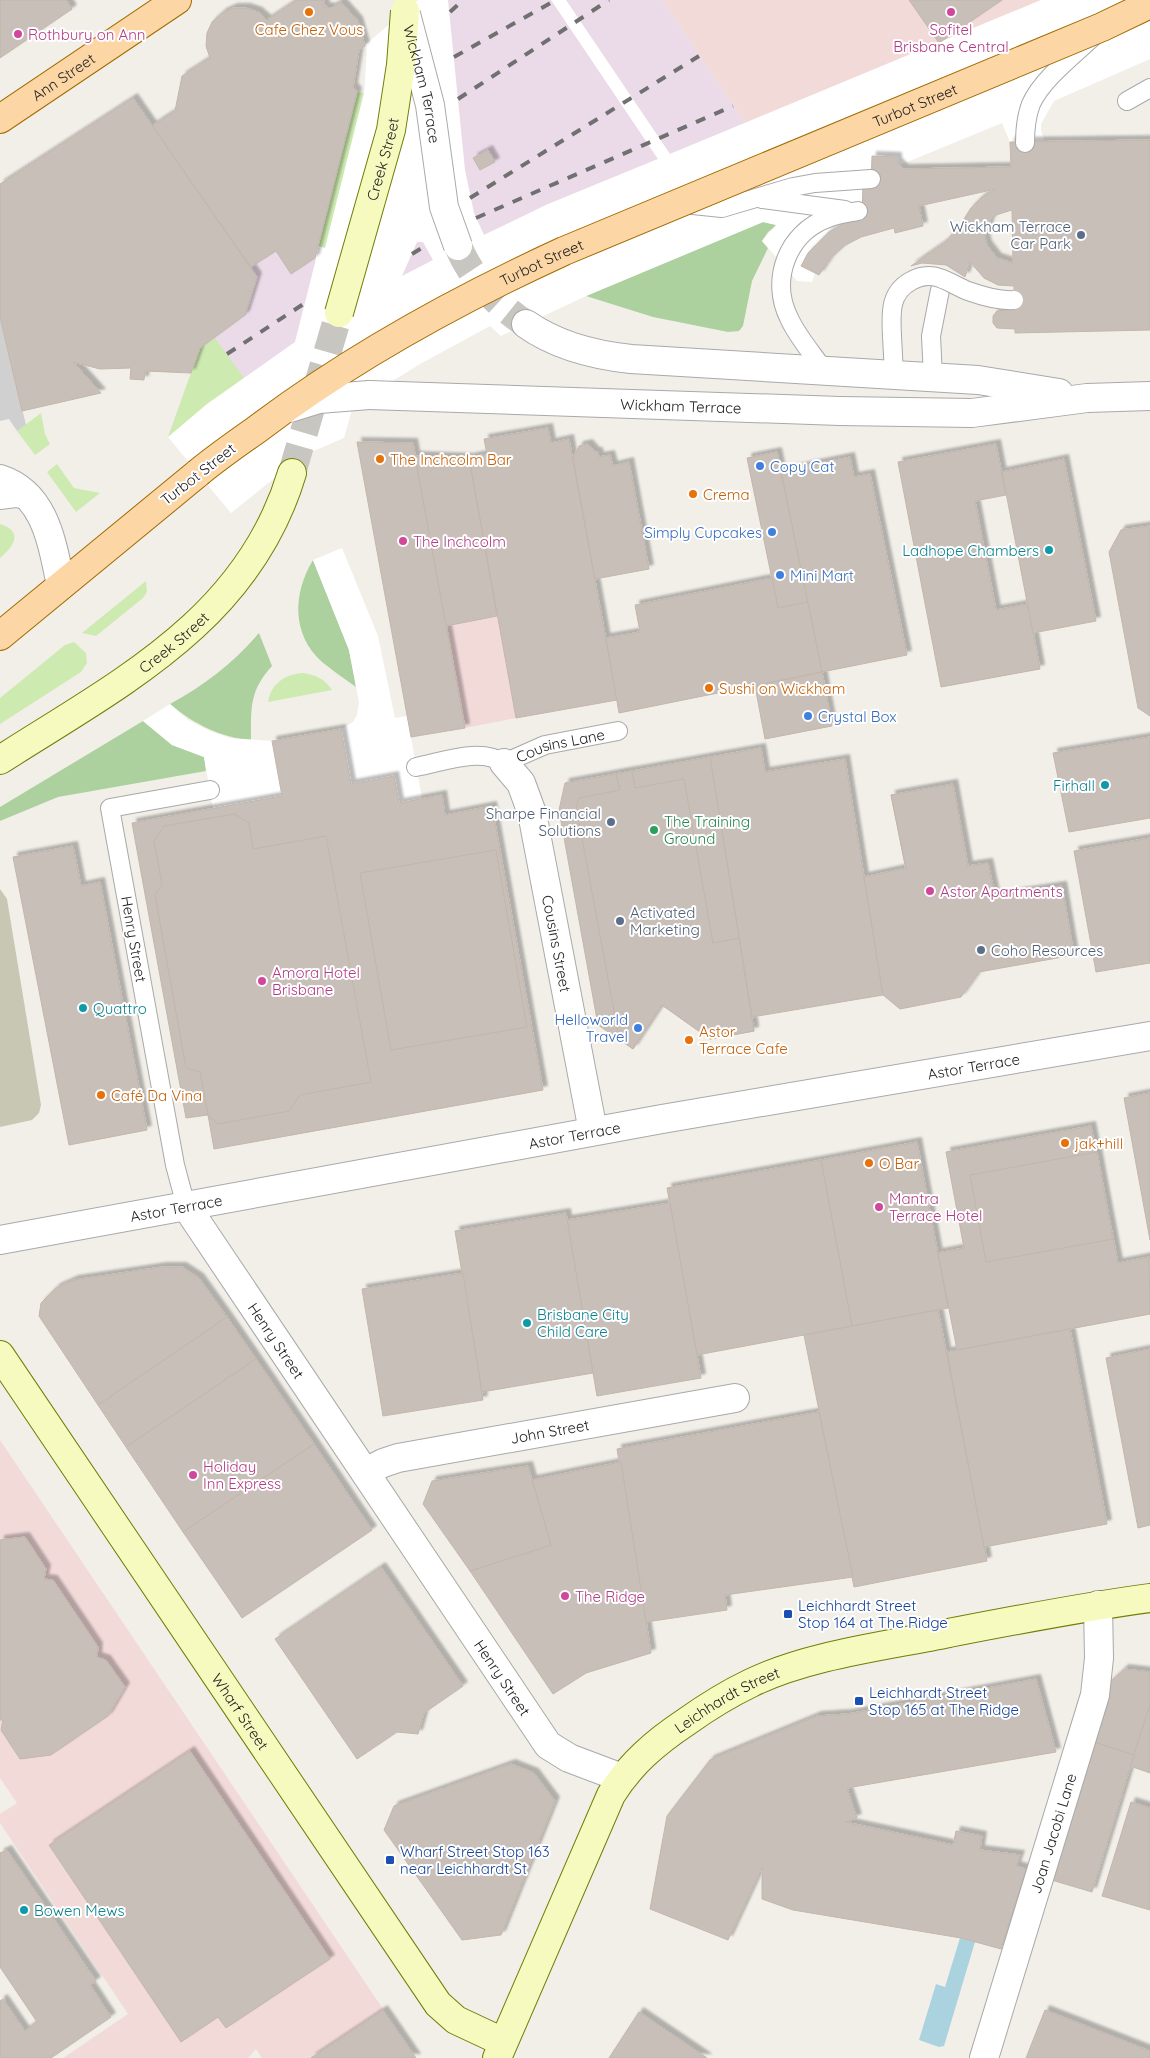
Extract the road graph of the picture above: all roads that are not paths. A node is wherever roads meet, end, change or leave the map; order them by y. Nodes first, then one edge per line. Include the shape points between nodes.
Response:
1 (176, 0) edge
2 (1150, 4) edge
3 (405, 5) edge
4 (1102, 28) junction
5 (1150, 88) edge
6 (1127, 101) dead end
7 (0, 119) edge
8 (1025, 142) dead end
9 (871, 179) dead end
10 (757, 198) junction
11 (680, 203) junction
12 (458, 246) tunnel mouth
13 (940, 290) dead end
14 (1014, 300) dead end
15 (339, 313) tunnel mouth
16 (526, 324) tunnel mouth
17 (823, 369) junction
18 (894, 374) junction
19 (933, 377) junction
20 (1150, 396) edge
21 (1087, 398) junction
22 (276, 414) junction
23 (292, 473) tunnel mouth
24 (0, 479) edge
25 (0, 500) edge
26 (33, 501) junction
27 (62, 585) junction
28 (0, 636) edge
29 (618, 732) dead end
30 (0, 760) edge
31 (504, 763) junction
32 (416, 767) dead end
33 (210, 790) dead end
34 (1150, 1036) edge
35 (592, 1131) junction
36 (186, 1206) junction
37 (0, 1240) edge
38 (0, 1355) edge
39 (735, 1398) dead end
40 (366, 1472) junction
41 (1150, 1598) edge
42 (1098, 1605) junction
43 (622, 1778) junction
44 (500, 2050) edge
45 (984, 2058) edge

1 - 7 main road, Ann Street
2 - 4 main road, Turbot Street, bridge
3 - 12 street, Wickham Terrace, bridge via 430,105 444,207
3 - 15 main road, Creek Street, bridge via 401,65 391,130
4 - 8 lane via 1039,90 1026,122
4 - 11 main road, Turbot Street, bridge
5 - 6 lane
9 - 10 lane via 815,182
10 - 11 lane via 722,208
10 - 17 lane via 858,211 828,218 813,226 789,250 783,265 782,302 789,319
11 - 22 main road, Turbot Street, bridge via 564,251 468,297 402,333
13 - 19 lane via 931,336
14 - 18 lane, bridge via 979,294 928,275 905,284 892,302
16 - 17 street, Wickham Terrace via 567,346 599,356
17 - 18 street, Wickham Terrace
18 - 19 street, Wickham Terrace
19 - 21 street, Wickham Terrace via 978,380
20 - 21 street, Wickham Terrace
21 - 22 street, Wickham Terrace, bridge via 972,413 369,395 319,399
22 - 27 main road, Turbot Street, bridge
23 - 30 main road, Creek Street via 270,531 226,593 198,623 136,673
24 - 26 street via 18,487
25 - 26 lane via 21,498
26 - 27 street via 47,529
27 - 28 main road, Turbot Street
29 - 31 lane, Cousins Lane via 545,746
31 - 32 lane, Cousins Lane via 496,758 480,756
31 - 35 street, Cousins Street via 521,783 532,813
33 - 36 lane, Henry Street via 110,808 174,1160
34 - 35 street, Astor Terrace
35 - 36 street, Astor Terrace
36 - 37 street, Astor Terrace
36 - 40 street, Henry Street
38 - 44 main road, Wharf Street via 438,2004
39 - 40 street, John Street via 398,1458
40 - 43 street, Henry Street via 548,1745 569,1758
41 - 42 main road, Leichhardt Street
42 - 43 main road, Leichhardt Street via 846,1654 752,1682 674,1730 641,1756
42 - 45 street, Joan Jacobi Lane via 1099,1663 1095,1695
43 - 44 main road, Leichhardt Street via 604,1809

